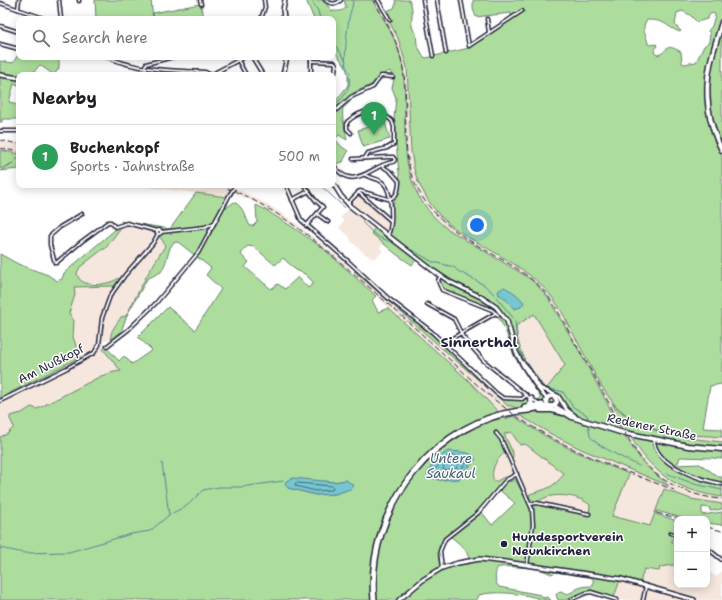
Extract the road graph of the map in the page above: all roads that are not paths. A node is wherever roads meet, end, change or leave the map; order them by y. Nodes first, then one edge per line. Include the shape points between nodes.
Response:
1 (19, 0) edge
2 (59, 0) edge
3 (200, 0) edge
4 (264, 0) edge
5 (284, 0) edge
6 (325, 0) edge
7 (342, 0) edge
8 (378, 0) edge
9 (423, 0) edge
10 (437, 0) edge
11 (461, 0) edge
12 (0, 4) edge
13 (201, 4) dead end
14 (18, 9) junction
15 (522, 11) dead end
16 (38, 16) edge
17 (61, 16) edge
18 (262, 16) edge
19 (283, 16) edge
20 (487, 19) dead end
21 (390, 20) dead end
22 (722, 22) edge
23 (0, 26) edge
24 (16, 31) edge
25 (490, 32) junction
26 (0, 44) edge
27 (16, 48) edge
28 (446, 53) dead end
29 (433, 56) dead end
30 (114, 60) edge
31 (161, 60) edge
32 (238, 60) joint
33 (254, 60) edge
34 (286, 60) edge
35 (311, 61) joint
36 (145, 66) junction
37 (218, 71) edge
38 (206, 72) edge
39 (244, 72) edge
40 (261, 72) edge
41 (284, 72) edge
42 (311, 72) edge
43 (335, 72) edge
44 (0, 75) edge
45 (393, 77) dead end
46 (16, 78) edge
47 (336, 110) edge
48 (16, 131) edge
49 (0, 132) edge
50 (351, 133) dead end
51 (722, 150) edge
52 (365, 158) junction
53 (353, 159) dead end
54 (382, 166) junction
55 (336, 168) edge
56 (365, 175) junction
57 (234, 188) edge
58 (287, 188) edge
59 (306, 188) edge
60 (336, 188) edge
61 (309, 191) junction
62 (358, 192) junction
63 (390, 199) junction
64 (292, 200) junction
65 (348, 203) junction
66 (82, 214) dead end
67 (317, 214) junction
68 (390, 220) junction
69 (328, 222) dead end
70 (215, 223) junction
71 (306, 226) junction
72 (205, 227) junction
73 (157, 232) junction
74 (211, 232) junction
75 (388, 236) junction
76 (440, 276) junction
77 (427, 304) dead end
78 (461, 333) junction
79 (444, 343) junction
80 (107, 346) dead end
81 (540, 390) junction
82 (0, 400) edge
83 (547, 401) junction
84 (530, 404) junction
85 (539, 404) junction
86 (555, 405) junction
87 (566, 414) junction
88 (579, 419) junction
89 (496, 433) dead end
90 (654, 439) junction
91 (722, 449) edge
92 (517, 474) junction
93 (722, 484) edge
94 (530, 504) junction
95 (589, 514) dead end
96 (671, 533) dead end
97 (674, 534) edge
98 (710, 550) edge
99 (722, 560) edge
100 (527, 565) junction
101 (442, 568) junction
102 (646, 586) junction
103 (572, 599) edge
104 (374, 600) edge
105 (399, 600) edge
106 (617, 600) edge
107 (644, 600) edge
108 (694, 600) edge

1 - 14 street
2 - 17 street
3 - 13 street
4 - 18 street
5 - 19 main road
6 - 7 street via 332,4
8 - 21 street
9 - 29 street
10 - 28 street
11 - 25 street via 469,46
12 - 14 street
14 - 16 street
15 - 25 street
20 - 25 street
22 - 51 main road via 710,66 707,90 711,120
23 - 24 street
26 - 27 street
30 - 36 street
31 - 36 street
32 - 37 street
32 - 39 street
33 - 40 street
34 - 41 main road
35 - 42 street
35 - 43 street via 334,62
36 - 38 street via 174,71
44 - 46 main road
45 - 47 street via 381,76 373,87 351,97
48 - 49 street
50 - 52 street via 346,129 346,122 366,111 374,110 392,121 394,144 368,153
52 - 53 street
52 - 54 street via 395,159
54 - 56 street
54 - 63 street via 399,181 396,194
55 - 56 street via 348,177
56 - 63 street via 384,184
57 - 70 street, bridge
58 - 64 street
59 - 61 street
60 - 65 main road
61 - 64 street
61 - 67 street via 323,207
62 - 63 street
62 - 65 street
62 - 68 street
63 - 68 street
64 - 71 street
65 - 75 main road
66 - 73 street via 50,236 56,263 108,222 115,227 127,223
67 - 69 street
67 - 71 street
68 - 75 street
70 - 72 street
70 - 74 street
71 - 79 street
72 - 73 street
72 - 74 street
73 - 82 street, Am Nußkopf via 153,243 110,296 102,318 99,345 94,353
74 - 80 street via 198,253 161,298
75 - 76 main road
76 - 78 street via 438,282 442,290 497,314
76 - 81 main road via 481,297 500,311 510,327 516,352
77 - 78 street via 454,319
78 - 79 street
78 - 84 street via 484,361
79 - 84 street via 501,397 522,399
81 - 83 main road
81 - 85 main road via 545,399
81 - 88 main road via 558,396 567,410
83 - 84 main road
83 - 85 main road
83 - 86 main road
83 - 86 main road via 552,396 555,397
84 - 85 highway
84 - 85 street
84 - 87 main road
84 - 104 highway via 475,421 421,464 389,511 381,533 373,576
86 - 87 main road, Redener Straße
86 - 88 main road, Redener Straße
87 - 88 main road, Redener Straße
88 - 90 main road, Redener Straße
89 - 92 street
90 - 91 main road, Redener Straße
90 - 93 street via 657,451 672,465 695,477
92 - 94 street
92 - 101 street via 506,480 478,513 445,539 440,551
94 - 95 street via 537,503
94 - 100 street via 533,524
96 - 97 street
98 - 99 street
100 - 101 main road via 480,559
100 - 102 main road via 613,577
101 - 105 main road
102 - 107 street
102 - 108 main road
103 - 106 street via 591,592

